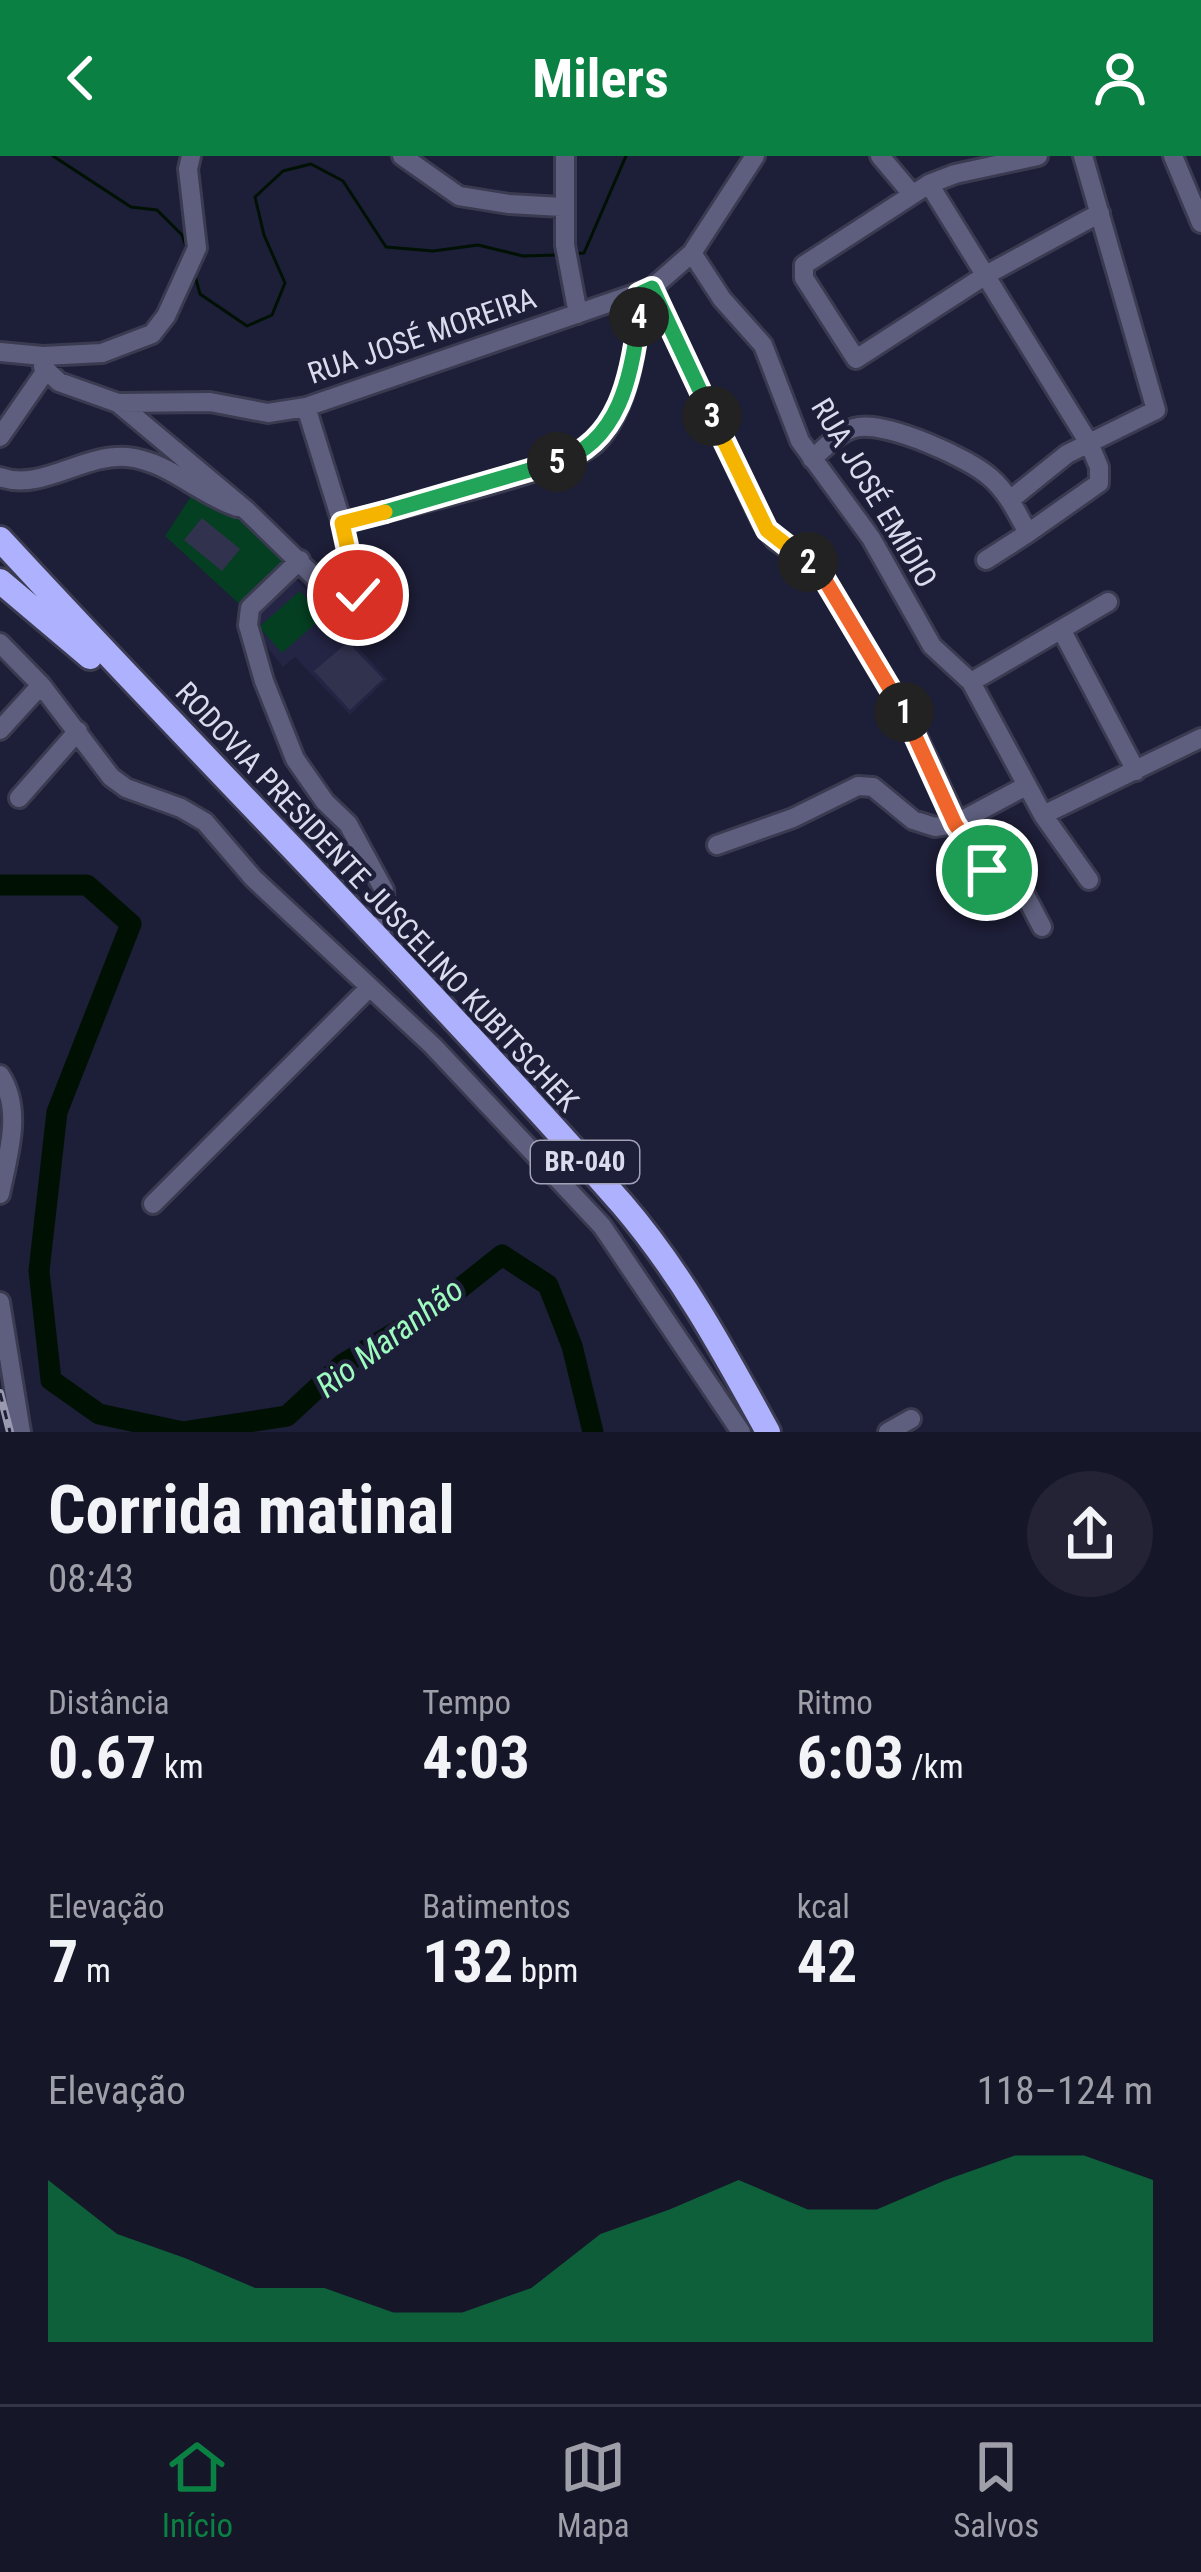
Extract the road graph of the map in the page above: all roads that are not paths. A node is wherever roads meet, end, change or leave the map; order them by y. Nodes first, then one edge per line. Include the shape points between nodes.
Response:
1 (191, 156) edge
2 (402, 156) edge
3 (565, 156) edge
4 (755, 156) edge
5 (880, 156) edge
6 (1038, 156) edge
7 (1083, 156) edge
8 (1173, 156) edge
9 (423, 163) edge
10 (921, 189) junction
11 (562, 206) junction
12 (1100, 213) junction
13 (1201, 223) edge
14 (692, 254) junction
15 (986, 274) junction
16 (646, 291) junction
17 (578, 314) junction
18 (0, 352) edge
19 (44, 364) junction
20 (118, 403) junction
21 (306, 407) junction
22 (0, 437) edge
23 (1089, 443) junction
24 (812, 459) junction
25 (0, 477) edge
26 (1010, 500) junction
27 (248, 511) junction
28 (342, 523) junction
29 (1028, 533) junction
30 (0, 539) edge
31 (300, 560) junction
32 (986, 560) dead end
33 (0, 581) edge
34 (1108, 602) dead end
35 (1062, 631) junction
36 (0, 643) edge
37 (126, 674) junction
38 (971, 682) junction
39 (40, 685) junction
40 (0, 730) edge
41 (78, 731) junction
42 (1201, 737) edge
43 (1136, 771) junction
44 (1026, 785) junction
45 (19, 798) dead end
46 (1043, 815) junction
47 (955, 824) junction
48 (717, 845) dead end
49 (1089, 880) dead end
50 (1042, 927) dead end
51 (379, 939) junction
52 (370, 987) junction
53 (0, 1075) edge
54 (0, 1194) edge
55 (153, 1204) dead end
56 (0, 1302) edge
57 (911, 1419) dead end
58 (21, 1432) edge
59 (740, 1432) edge
60 (767, 1432) edge
61 (888, 1432) edge

1 - 19 street via 197,248 166,316 152,334
2 - 9 street
3 - 11 street
4 - 14 street, RUA JOSÉ MOREIRA
5 - 10 street
6 - 10 street
7 - 12 street
8 - 13 street
9 - 11 street via 459,196
10 - 15 street
10 - 15 street via 802,270 856,359
11 - 17 street
12 - 15 street
12 - 23 street via 1157,406
14 - 16 street, RUA JOSÉ MOREIRA
14 - 24 street, RUA JOSÉ EMÍDIO via 763,345
15 - 23 street
16 - 17 street, RUA JOSÉ MOREIRA
16 - 28 street via 625,383 594,445
16 - 47 street via 762,522 825,580 915,732
17 - 21 street, RUA JOSÉ MOREIRA
18 - 19 street
19 - 20 street, RUA JOSÉ MOREIRA via 59,382
19 - 22 street
20 - 21 street, RUA JOSÉ MOREIRA
20 - 27 street
21 - 28 street
23 - 26 street
23 - 29 street via 1099,483
24 - 26 street via 847,431 877,429 963,459
24 - 38 street, RUA JOSÉ EMÍDIO via 871,538 932,646
25 - 27 street via 18,482 127,457
26 - 29 street
27 - 31 street
28 - 31 street via 355,605 342,603
29 - 32 street
30 - 37 highway, RODOVIA PRESIDENTE JUSCELINO KUBITSCHEK / BR-040
31 - 51 street via 250,608 248,625 295,759 348,824 382,885
33 - 37 highway via 86,654
34 - 35 street
35 - 38 street
35 - 43 street
36 - 39 street
37 - 51 highway, RODOVIA PRESIDENTE JUSCELINO KUBITSCHEK / BR-040
38 - 44 street, RUA JOSÉ EMÍDIO
39 - 40 street
39 - 41 street
41 - 45 street
41 - 52 street via 116,782 205,822
42 - 43 street
43 - 46 street
44 - 46 street, RUA JOSÉ EMÍDIO
44 - 47 street
46 - 49 street, RUA JOSÉ EMÍDIO
47 - 48 street via 920,824 863,785
47 - 50 street via 993,876 1022,889
51 - 60 highway, RODOVIA PRESIDENTE JUSCELINO KUBITSCHEK / BR-040 via 641,1226 705,1317
52 - 55 street
52 - 59 street via 602,1226
53 - 54 street via 13,1123
56 - 58 street
57 - 61 street

